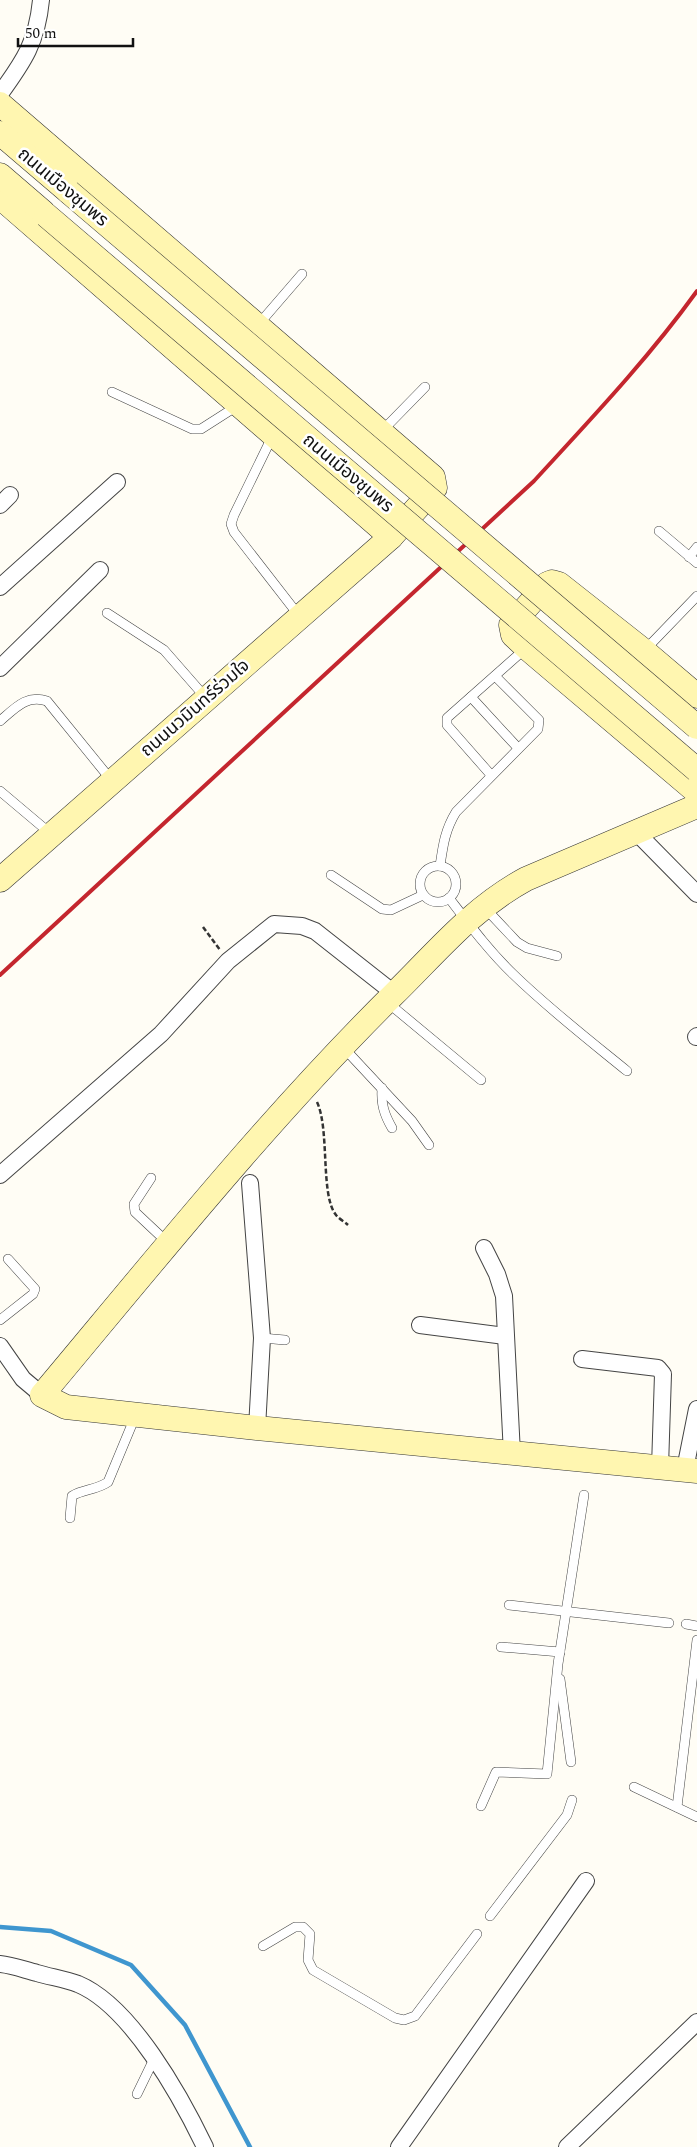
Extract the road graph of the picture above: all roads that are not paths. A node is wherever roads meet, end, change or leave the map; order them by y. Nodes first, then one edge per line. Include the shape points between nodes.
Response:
1 (41, 0) edge
2 (0, 94) edge
3 (0, 104) edge
4 (0, 133) edge
5 (0, 175) edge
6 (0, 197) edge
7 (302, 274) dead end
8 (258, 325) junction
9 (425, 387) dead end
10 (112, 392) dead end
11 (239, 405) junction
12 (382, 432) junction
13 (273, 434) junction
14 (117, 482) dead end
15 (660, 531) dead end
16 (391, 537) junction
17 (697, 547) edge
18 (689, 557) junction
19 (697, 564) edge
20 (100, 570) dead end
21 (0, 587) edge
22 (697, 596) edge
23 (107, 613) dead end
24 (300, 617) junction
25 (527, 648) junction
26 (644, 651) junction
27 (0, 668) edge
28 (495, 676) junction
29 (696, 694) edge
30 (471, 697) junction
31 (207, 699) junction
32 (0, 720) edge
33 (697, 727) edge
34 (518, 748) junction
35 (697, 770) edge
36 (491, 775) junction
37 (112, 781) junction
38 (0, 791) edge
39 (697, 792) edge
40 (697, 806) edge
41 (636, 832) junction
42 (52, 835) junction
43 (440, 866) junction
44 (331, 875) dead end
45 (0, 880) edge
46 (697, 894) edge
47 (423, 895) junction
48 (449, 898) junction
49 (475, 913) junction
50 (557, 956) dead end
51 (391, 998) junction
52 (342, 1047) junction
53 (627, 1071) dead end
54 (482, 1080) dead end
55 (382, 1088) junction
56 (392, 1128) dead end
57 (429, 1145) dead end
58 (0, 1175) edge
59 (151, 1178) dead end
60 (250, 1183) dead end
61 (169, 1244) junction
62 (484, 1248) dead end
63 (8, 1259) dead end
64 (0, 1320) edge
65 (420, 1326) dead end
66 (506, 1336) junction
67 (262, 1338) junction
68 (285, 1340) dead end
69 (0, 1346) edge
70 (582, 1360) dead end
71 (42, 1395) junction
72 (697, 1409) edge
73 (136, 1414) junction
74 (257, 1428) junction
75 (512, 1454) junction
76 (660, 1467) junction
77 (691, 1470) edge
78 (584, 1495) dead end
79 (70, 1518) dead end
80 (509, 1605) dead end
81 (566, 1612) junction
82 (670, 1623) dead end
83 (686, 1624) dead end
84 (697, 1626) edge
85 (697, 1640) edge
86 (501, 1647) dead end
87 (560, 1652) junction
88 (696, 1659) edge
89 (558, 1664) junction
90 (571, 1762) dead end
91 (634, 1787) dead end
92 (572, 1800) dead end
93 (480, 1806) dead end
94 (677, 1807) junction
95 (697, 1817) edge
96 (586, 1881) dead end
97 (490, 1916) dead end
98 (477, 1934) dead end
99 (263, 1946) dead end
100 (0, 1964) edge
101 (697, 2022) edge
102 (154, 2059) junction
103 (137, 2094) dead end
104 (205, 2147) edge
105 (399, 2147) edge
106 (567, 2147) edge

1 - 2 street via 39,24 31,48
3 - 8 main road
4 - 33 main road, ถนนเมืองชุมพร, bridge
5 - 35 main road, ถนนเมืองชุมพร, bridge
6 - 11 main road
7 - 8 lane
8 - 12 main road
9 - 12 lane
10 - 11 lane via 192,430 201,430
11 - 13 main road
12 - 16 main road, ถนนนวมินทร์ร่วมใจ via 435,482 435,488
13 - 16 main road
13 - 24 lane via 231,524
14 - 21 street
15 - 18 lane
16 - 24 main road, ถนนนวมินทร์ร่วมใจ
17 - 18 lane
18 - 19 lane
20 - 27 street
22 - 26 lane
23 - 31 lane via 164,650
24 - 31 main road, ถนนนวมินทร์ร่วมใจ
25 - 26 main road via 513,635 511,625 552,582
25 - 28 lane
25 - 39 main road
26 - 29 main road
28 - 30 lane
28 - 34 lane via 539,720 538,728
30 - 34 lane
30 - 36 lane via 448,718 447,724
31 - 37 main road, ถนนนวมินทร์ร่วมใจ
32 - 37 lane via 19,704 31,699 47,700
34 - 36 lane
36 - 43 lane via 447,826
37 - 42 main road, ถนนนวมินทร์ร่วมใจ
38 - 42 lane
40 - 41 main road
41 - 46 street
41 - 49 main road via 526,879 500,893
42 - 45 main road, ถนนนวมินทร์ร่วมใจ
43 - 47 lane via 433,866 422,874 420,888
43 - 48 lane via 452,873 455,879
44 - 47 lane via 382,909 391,910
47 - 48 lane via 435,902
48 - 49 lane
49 - 50 lane via 526,948
49 - 51 main road
49 - 53 lane via 514,975
51 - 52 main road
51 - 54 lane
51 - 58 street via 315,931 302,926 274,924 228,961 161,1034
52 - 55 lane
52 - 61 main road via 306,1084
55 - 56 lane via 381,1104
55 - 57 lane
59 - 61 lane via 134,1204 135,1212
60 - 67 street
61 - 71 main road
62 - 66 street via 504,1296
63 - 64 lane via 35,1289 34,1294
65 - 66 street
66 - 75 street
67 - 68 lane
67 - 74 street
69 - 71 street via 23,1379
70 - 76 street via 658,1368 663,1374
71 - 73 main road via 66,1407
72 - 77 street
73 - 74 main road
73 - 79 lane via 108,1482 72,1496
74 - 75 main road
75 - 76 main road
76 - 77 main road
78 - 81 lane
80 - 81 lane
81 - 82 lane
81 - 87 lane
83 - 84 lane
85 - 88 lane
86 - 87 lane
87 - 89 lane
88 - 94 lane
89 - 90 lane
89 - 93 lane via 547,1774 496,1772
91 - 94 lane
92 - 97 lane via 567,1815
94 - 95 lane
96 - 105 street
98 - 99 lane via 415,2016 404,2020 395,2018 313,1970 308,1960 310,1934 303,1927 296,1927
100 - 102 street via 78,1985 109,2004
101 - 106 street
102 - 103 lane
102 - 104 street via 188,2112

